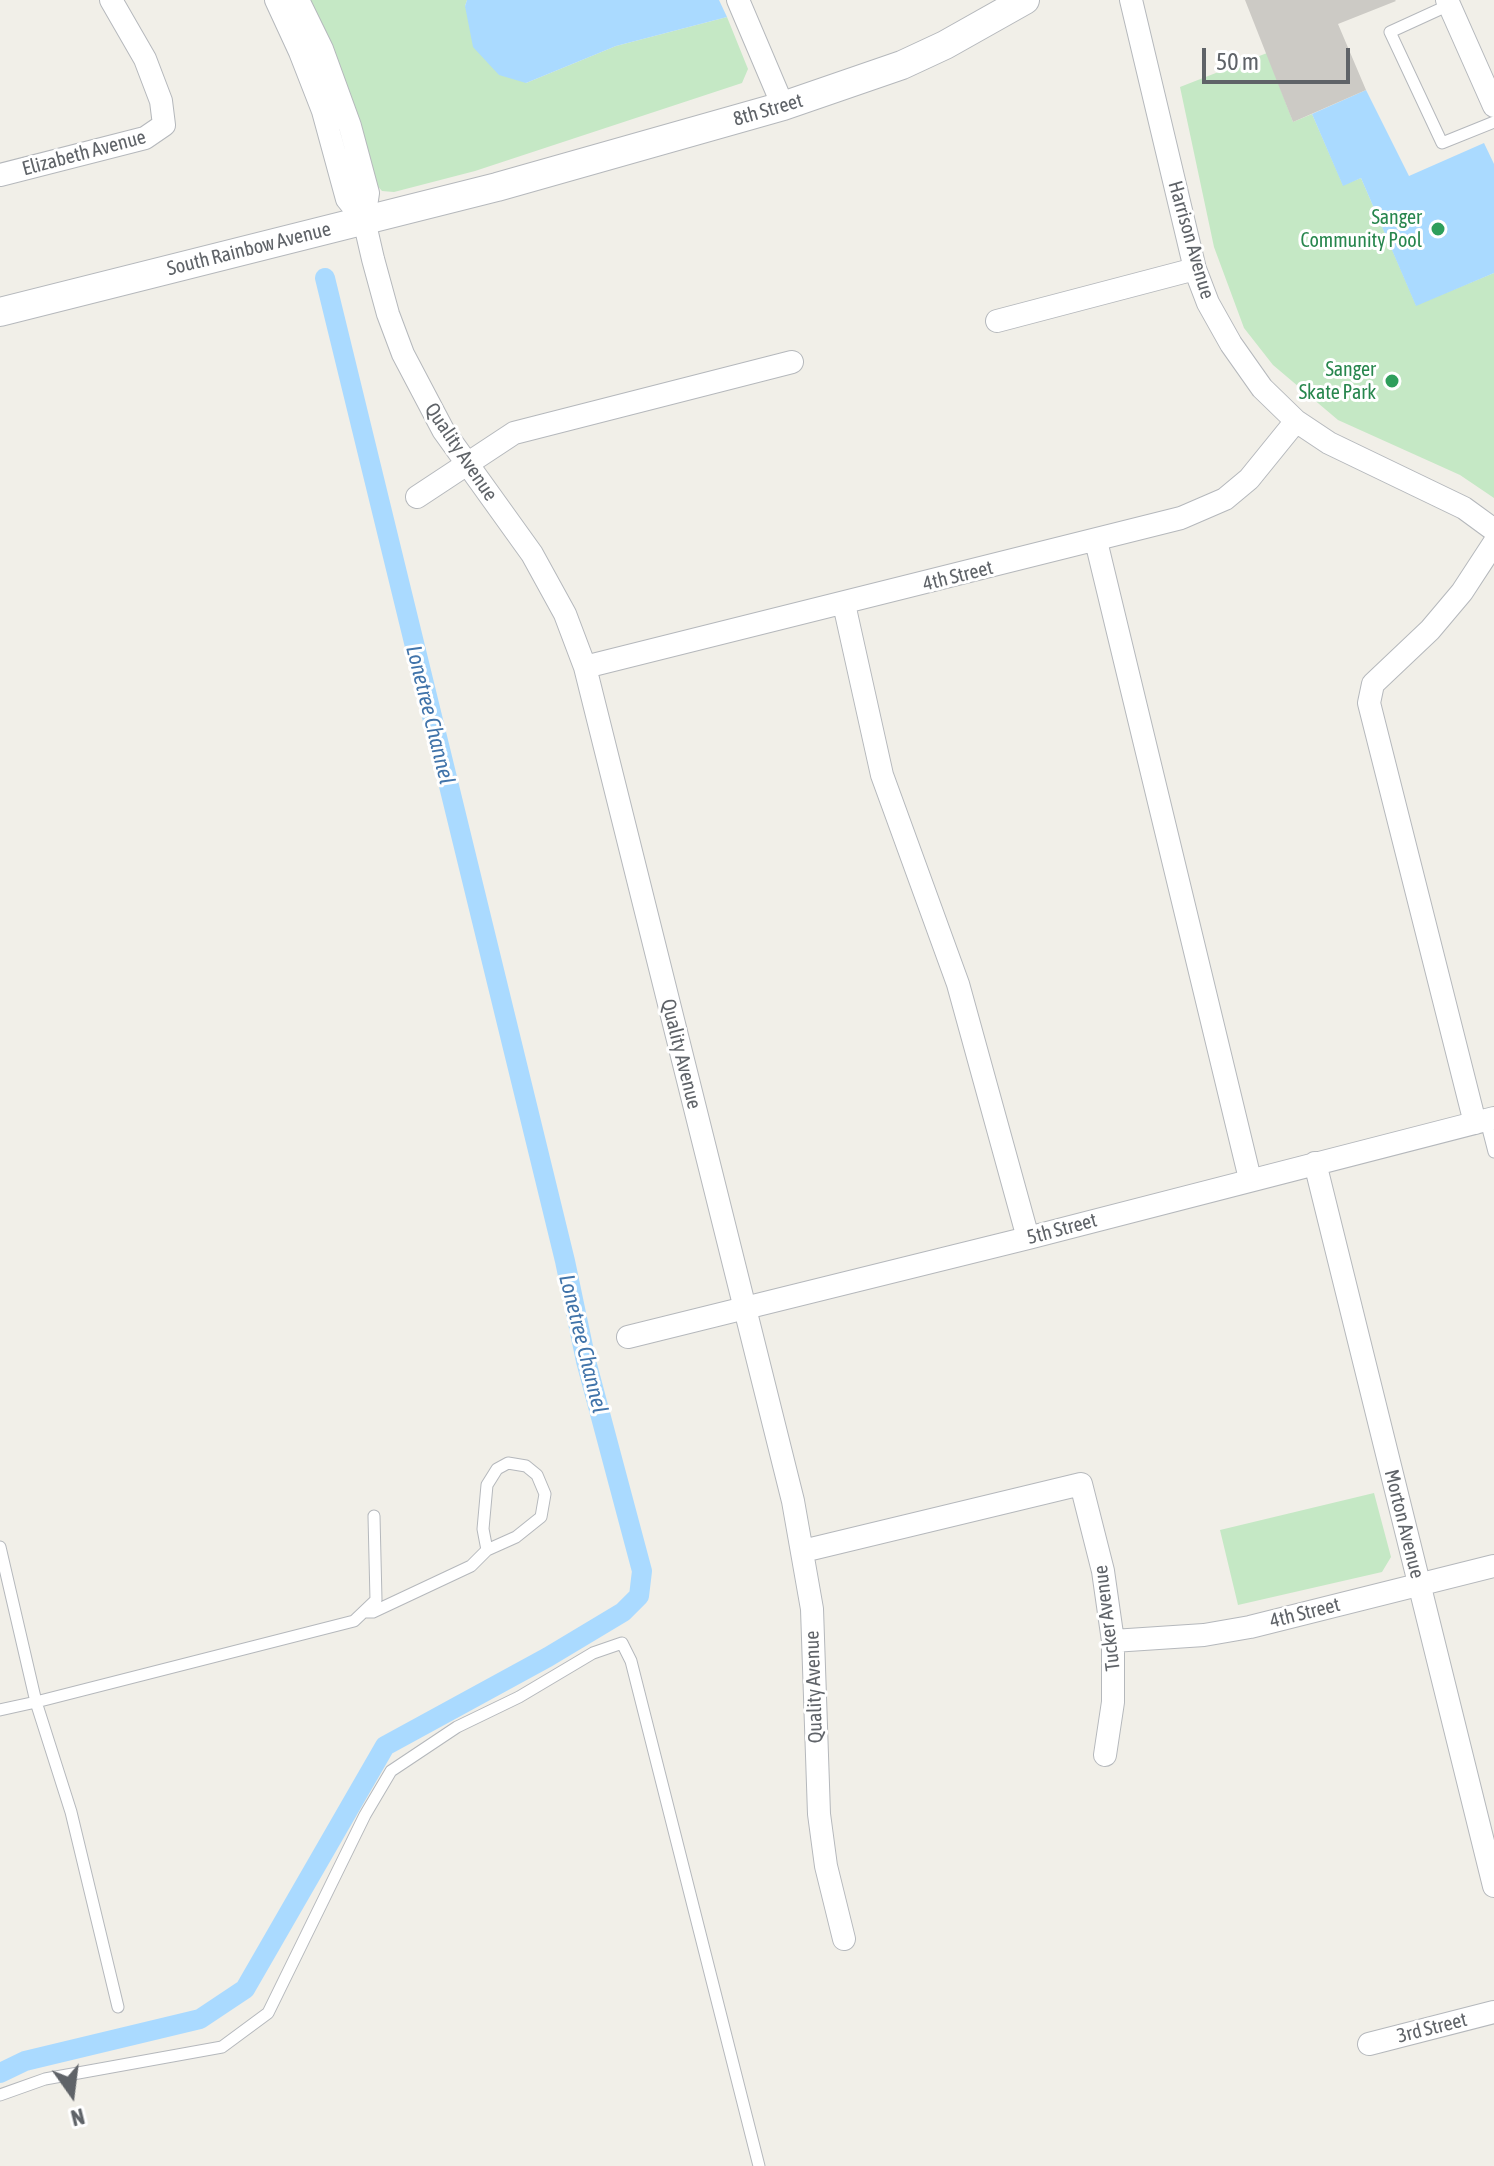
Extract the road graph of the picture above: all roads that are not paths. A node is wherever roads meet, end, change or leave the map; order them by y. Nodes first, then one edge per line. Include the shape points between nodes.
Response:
1 (111, 0) edge
2 (276, 0) edge
3 (298, 0) edge
4 (738, 0) edge
5 (1131, 0) edge
6 (1448, 3) edge
7 (1009, 4) edge
8 (783, 106) junction
9 (1494, 106) edge
10 (1494, 122) edge
11 (0, 175) edge
12 (497, 187) joint
13 (364, 220) junction
14 (1195, 269) junction
15 (0, 312) edge
16 (997, 321) dead end
17 (792, 362) dead end
18 (1296, 421) junction
19 (467, 463) junction
20 (417, 497) dead end
21 (1494, 530) edge
22 (1096, 541) junction
23 (1494, 543) edge
24 (844, 604) junction
25 (585, 667) junction
26 (1485, 1121) edge
27 (1494, 1152) edge
28 (1315, 1163) junction
29 (1250, 1179) junction
30 (1028, 1238) junction
31 (745, 1309) junction
32 (628, 1337) dead end
33 (374, 1516) dead end
34 (0, 1547) edge
35 (487, 1550) junction
36 (803, 1551) junction
37 (1494, 1566) edge
38 (1419, 1584) junction
39 (363, 1612) junction
40 (1113, 1641) junction
41 (36, 1702) junction
42 (0, 1710) edge
43 (1105, 1755) dead end
44 (1494, 1886) edge
45 (844, 1939) dead end
46 (118, 2007) dead end
47 (1494, 2012) edge
48 (1369, 2044) dead end
49 (0, 2095) edge
50 (759, 2166) edge

1 - 11 street, Elizabeth Avenue via 145,59 164,125 145,138
2 - 13 street, Quality Avenue via 323,111 347,199
3 - 13 street, Quality Avenue via 350,126 368,193
4 - 8 street
5 - 14 street, Harrison Avenue
6 - 9 street
6 - 10 lane via 1390,32 1442,143
7 - 8 street, 8th Street via 902,65
8 - 12 street, 8th Street
12 - 13 street, South Rainbow Avenue
13 - 15 street, South Rainbow Avenue
13 - 19 street, Quality Avenue via 403,354
14 - 16 street
14 - 18 street, Harrison Avenue via 1231,344 1262,388
17 - 19 street via 535,426
18 - 21 street, Harrison Avenue via 1329,443 1464,508
18 - 22 street, 4th Street via 1249,479 1225,499 1181,518
19 - 20 street
19 - 25 street, Quality Avenue via 532,554 565,614
22 - 24 street, 4th Street
22 - 29 street
23 - 26 street via 1430,630 1373,684 1369,703
24 - 25 street, 4th Street
24 - 30 street via 882,775 958,984
25 - 31 street, Quality Avenue
26 - 27 lane
26 - 28 street, 5th Street
28 - 29 street, 5th Street
28 - 38 street, Morton Avenue
29 - 30 street, 5th Street
30 - 31 street, 5th Street
31 - 32 street, 5th Street
31 - 36 street, Quality Avenue
33 - 39 lane via 376,1600
34 - 41 lane
35 - 35 lane via 516,1537 541,1517 545,1494 537,1475 526,1466 508,1463 487,1485
35 - 39 lane via 459,1572
36 - 40 street, Tucker Avenue via 1081,1484 1103,1571
36 - 45 street, Quality Avenue via 813,1622 819,1814
37 - 38 street, 4th Street
38 - 40 street, 4th Street via 1219,1633
38 - 44 street, Morton Avenue
39 - 41 lane via 354,1621
40 - 43 street, Tucker Avenue via 1113,1702
41 - 42 lane
41 - 46 lane via 71,1812
47 - 48 street, 3rd Street
49 - 50 lane via 45,2079 222,2047 268,2013 391,1771 457,1727 593,1653 622,1643 631,1661

